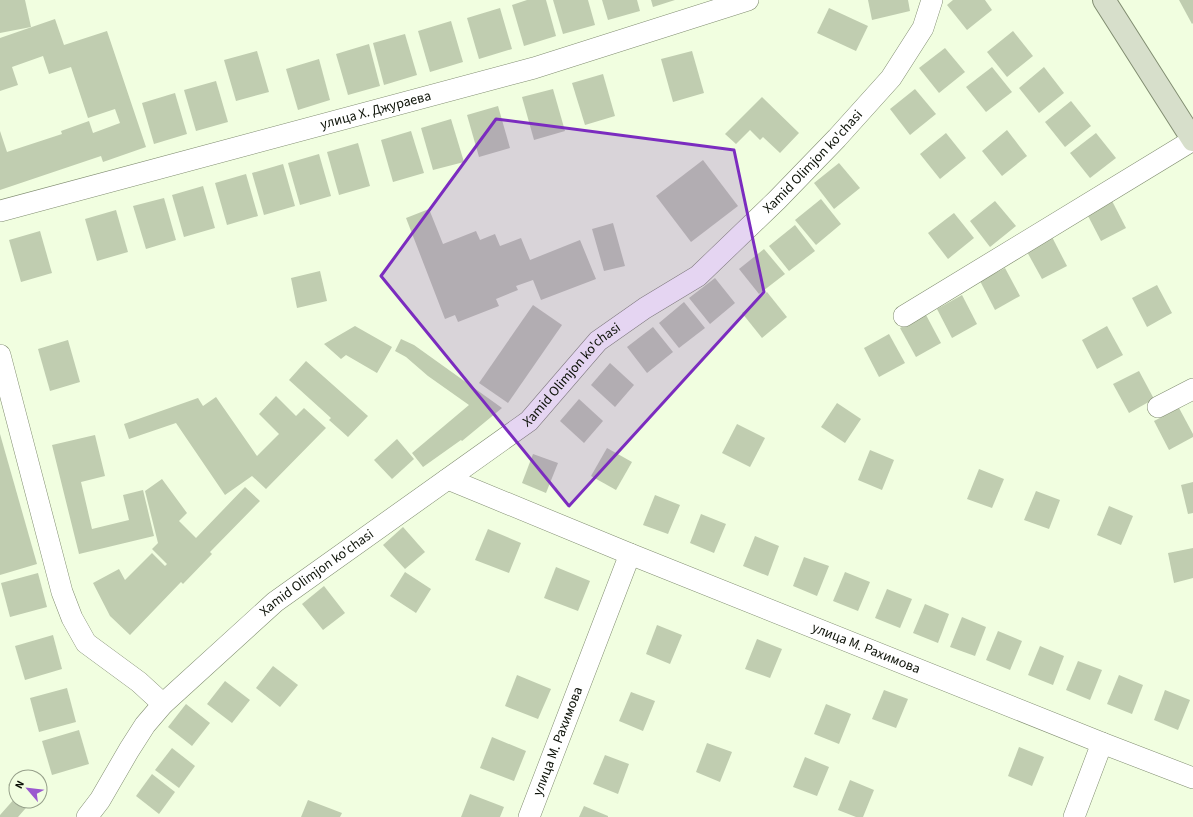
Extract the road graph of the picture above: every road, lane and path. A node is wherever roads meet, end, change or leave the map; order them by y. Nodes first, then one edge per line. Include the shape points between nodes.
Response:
1 (748, 0) edge
2 (932, 0) edge
3 (1104, 0) edge
4 (1193, 140) edge
5 (0, 211) edge
6 (904, 316) dead end
7 (0, 355) edge
8 (1193, 389) edge
9 (1158, 407) dead end
10 (448, 479) junction
11 (630, 554) junction
12 (163, 704) junction
13 (1102, 743) junction
14 (1193, 778) edge
15 (87, 817) edge
16 (529, 817) edge
17 (1074, 817) edge

1 - 5 street, улица Х. Джураева via 534,68
2 - 10 street, Xamid Olimjon ko'chasi via 923,28 891,78 777,200 698,276 644,308 598,341 529,421
3 - 4 street
4 - 6 street
7 - 12 street via 62,592 72,618 86,643 139,682
8 - 9 street
10 - 11 street, улица М. Рахимова
10 - 12 street, Xamid Olimjon ko'chasi via 275,602
11 - 13 street, улица М. Рахимова
11 - 16 street, улица М. Рахимова
12 - 15 street, Xamid Olimjon ko'chasi via 145,725
13 - 14 street, улица М. Рахимова
13 - 17 street

